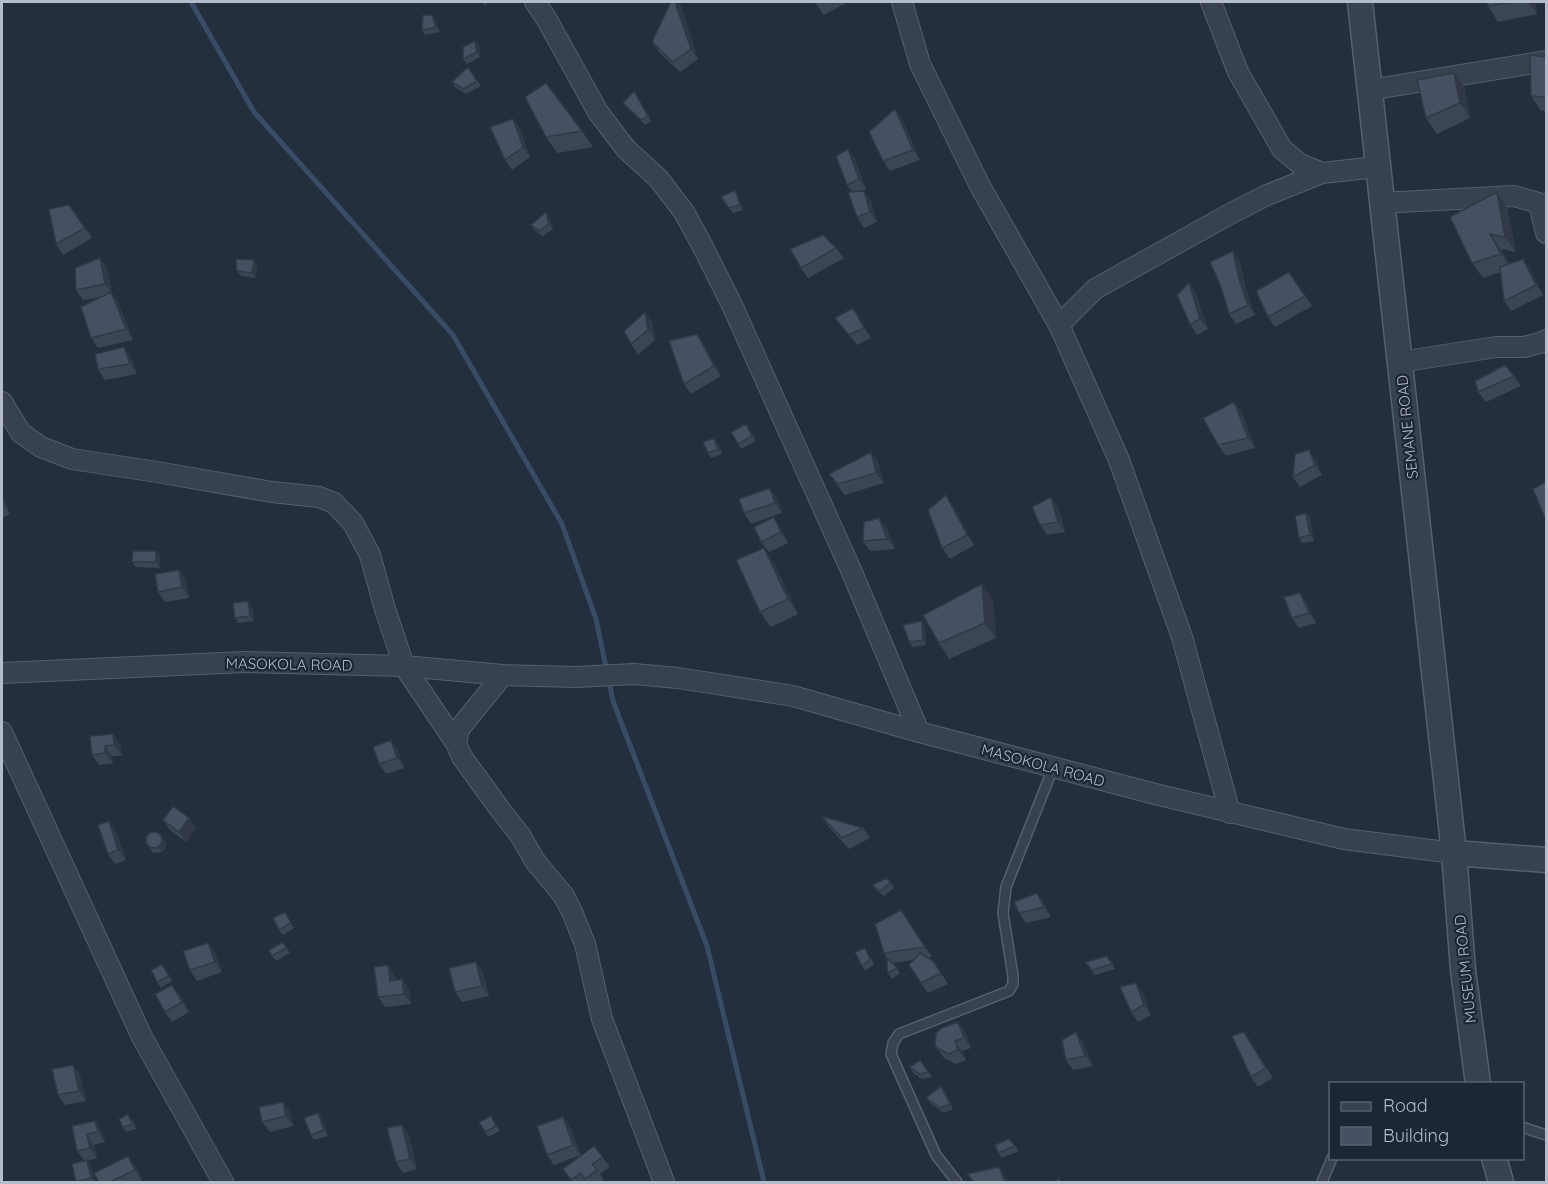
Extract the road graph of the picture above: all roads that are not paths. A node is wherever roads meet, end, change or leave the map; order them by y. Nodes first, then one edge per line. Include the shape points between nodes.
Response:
1 (535, 2) edge
2 (902, 2) edge
3 (1211, 2) edge
4 (1360, 2) edge
5 (1546, 61) edge
6 (1369, 90) junction
7 (1377, 167) junction
8 (1322, 173) junction
9 (1381, 203) junction
10 (1543, 204) edge
11 (1546, 233) edge
12 (1059, 326) junction
13 (1546, 340) edge
14 (1400, 362) junction
15 (2, 402) edge
16 (404, 666) junction
17 (2, 673) edge
18 (504, 675) junction
19 (2, 732) edge
20 (919, 732) junction
21 (456, 743) junction
22 (1053, 768) junction
23 (1230, 813) junction
24 (1454, 853) junction
25 (1546, 860) edge
26 (1478, 1082) edge
27 (1524, 1128) edge
28 (1546, 1135) edge
29 (1331, 1160) edge
30 (1495, 1160) edge
31 (223, 1182) edge
32 (664, 1182) edge
33 (957, 1182) edge
34 (1323, 1182) edge
35 (1501, 1182) edge

1 - 20 street via 598,112 626,149 658,178 684,212 703,247 851,570
2 - 12 street via 920,64 980,186
3 - 8 street via 1238,72 1282,149 1300,164
4 - 6 street, SEMANE ROAD
5 - 6 street
6 - 7 street, SEMANE ROAD
7 - 8 street
7 - 9 street, SEMANE ROAD
8 - 12 street via 1228,214 1095,289
9 - 10 street via 1514,196
9 - 14 street, SEMANE ROAD
10 - 11 street
12 - 23 street via 1119,460 1182,638
13 - 14 street via 1524,347 1496,347
14 - 24 street, SEMANE ROAD
15 - 16 street via 21,433 41,447 72,459 319,497 334,503 353,523 370,555
16 - 17 street, MASOKOLA ROAD via 245,662
16 - 18 street, MASOKOLA ROAD
16 - 21 street
18 - 20 street, MASOKOLA ROAD via 634,674 678,678 793,696
18 - 21 street via 459,729
19 - 31 street via 142,1037
20 - 22 street, MASOKOLA ROAD
21 - 32 street via 573,914 585,944 602,1019
22 - 23 street, MASOKOLA ROAD
22 - 33 lane via 1006,887 1003,913 1013,976 1009,991 899,1034 893,1043 891,1054 936,1155
23 - 24 street, MASOKOLA ROAD via 1344,839
24 - 25 street
24 - 26 street, MUSEUM ROAD via 1462,970
27 - 28 lane
29 - 34 lane
30 - 35 street

